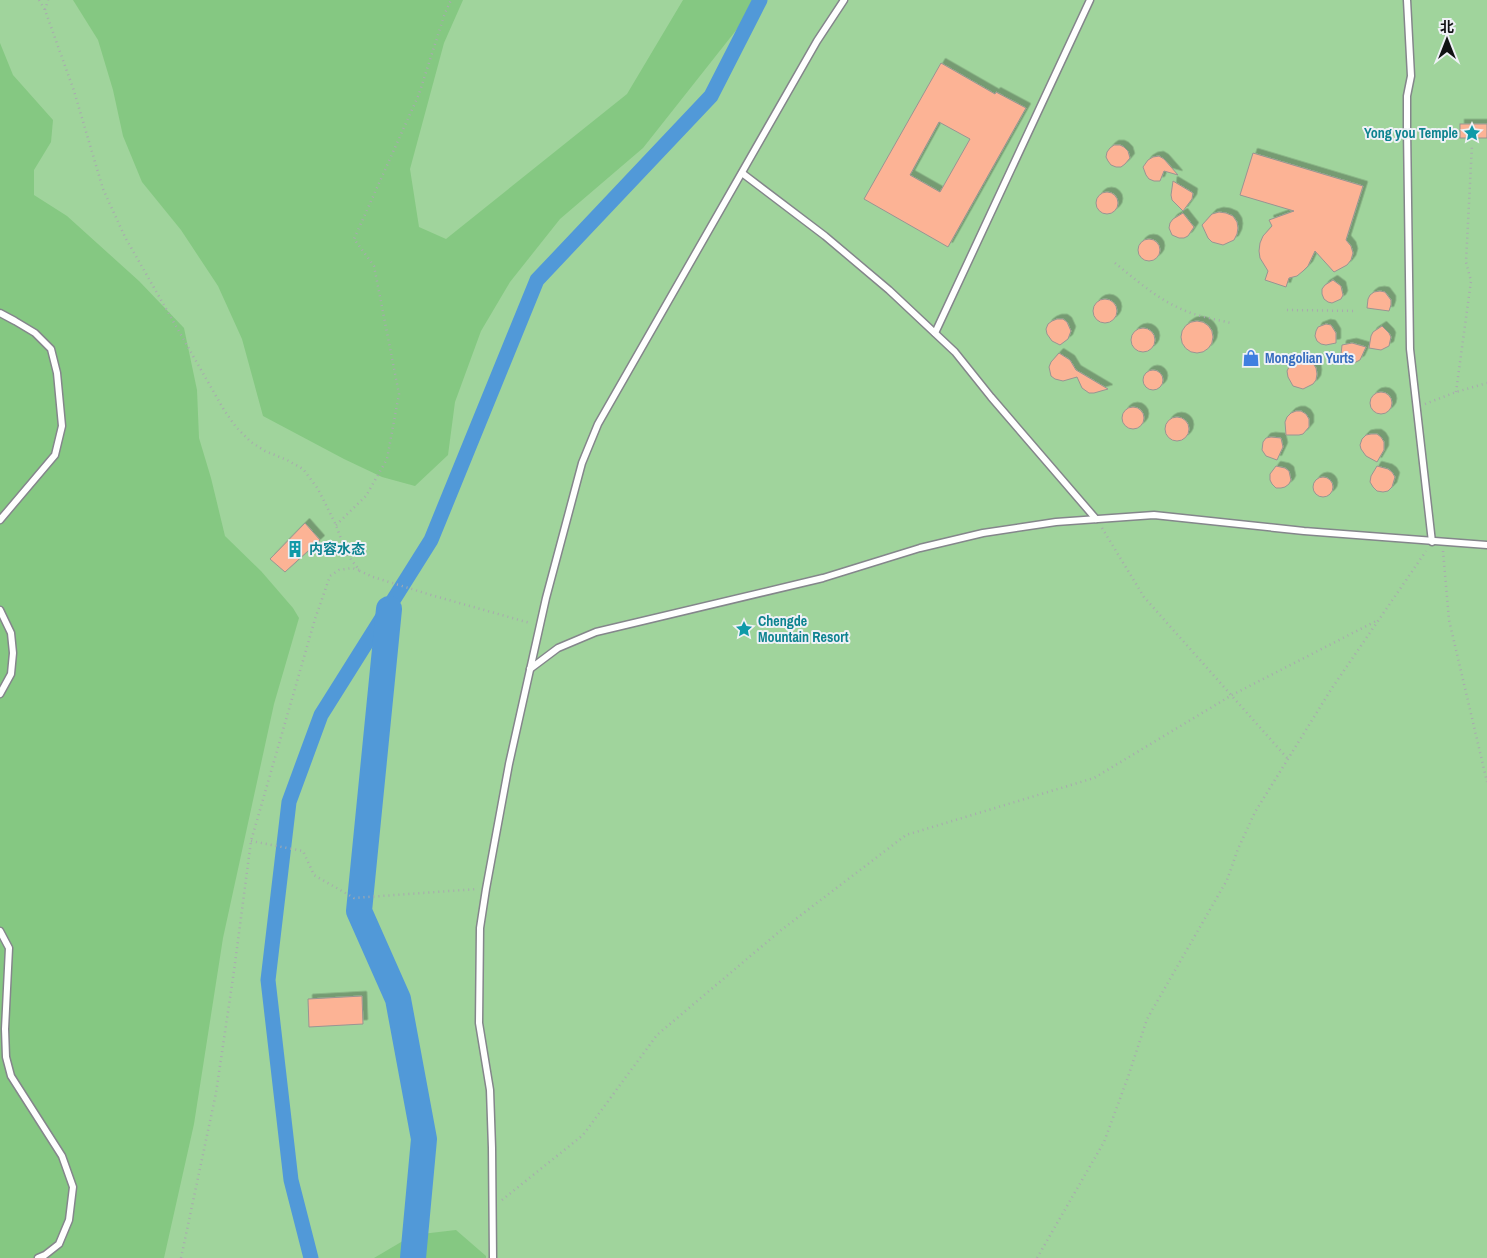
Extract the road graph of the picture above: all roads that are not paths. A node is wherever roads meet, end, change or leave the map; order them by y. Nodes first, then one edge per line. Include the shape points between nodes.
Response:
1 (844, 0) edge
2 (1090, 0) edge
3 (1407, 0) edge
4 (742, 173) junction
5 (0, 314) edge
6 (935, 333) junction
7 (1096, 519) junction
8 (0, 520) edge
9 (1432, 542) junction
10 (1487, 545) edge
11 (0, 610) edge
12 (530, 669) junction
13 (0, 694) edge
14 (0, 931) edge
15 (38, 1258) edge
16 (493, 1258) edge

1 - 4 lane
2 - 6 lane
3 - 9 lane via 1411,76 1407,96 1410,349
4 - 6 lane via 825,236
4 - 12 lane via 598,424 582,463
5 - 8 lane via 35,333 51,349 58,373 62,426 56,455
6 - 7 lane via 955,352
7 - 9 lane via 1154,515
7 - 12 lane via 974,535 823,578 596,632 558,648
9 - 10 lane
11 - 13 lane via 11,633 13,654 11,674
12 - 16 lane via 508,764 480,928 479,1023 490,1090
14 - 15 lane via 9,948 6,1057 10,1076 62,1156 73,1187 69,1220 59,1244

